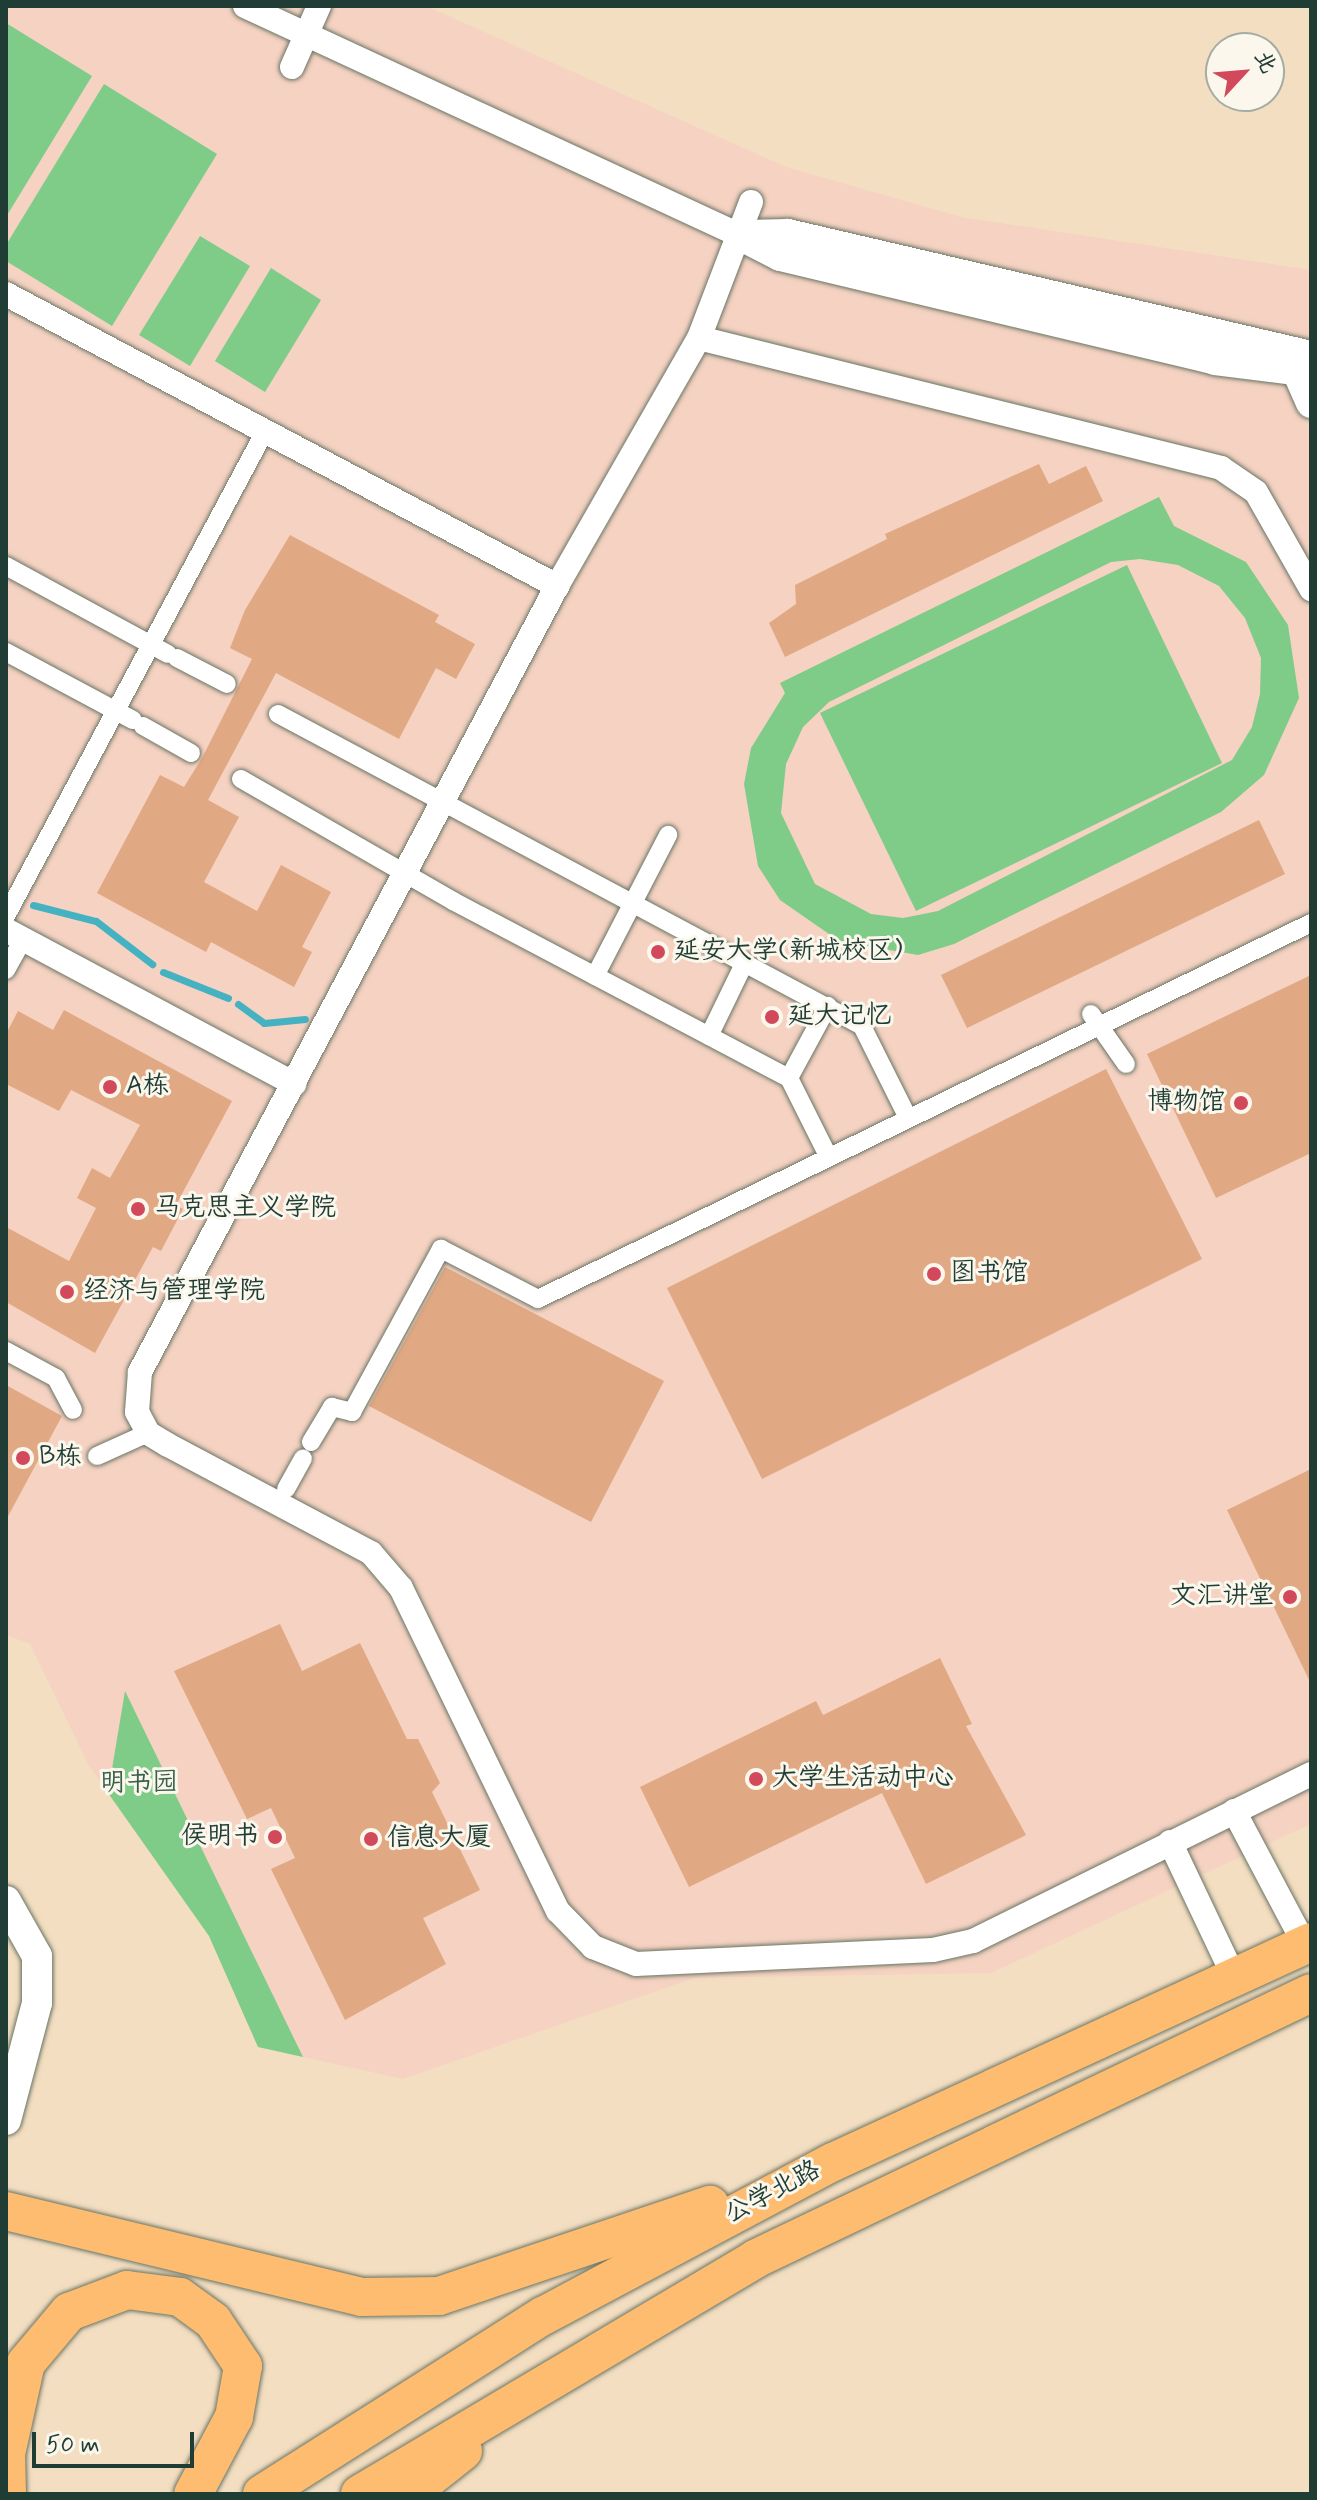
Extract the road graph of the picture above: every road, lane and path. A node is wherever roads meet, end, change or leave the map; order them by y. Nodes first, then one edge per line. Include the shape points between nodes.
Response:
1 (245, 6) edge
2 (319, 6) edge
3 (307, 34) junction
4 (292, 67) dead end
5 (751, 202) dead end
6 (739, 235) junction
7 (6, 294) edge
8 (699, 338) junction
9 (1301, 359) edge
10 (1311, 403) edge
11 (264, 433) junction
12 (6, 566) edge
13 (557, 586) junction
14 (1311, 589) edge
15 (150, 645) junction
16 (6, 652) edge
17 (227, 684) dead end
18 (115, 711) junction
19 (278, 714) dead end
20 (191, 753) dead end
21 (241, 779) dead end
22 (443, 802) junction
23 (668, 835) dead end
24 (406, 873) junction
25 (634, 901) junction
26 (6, 916) edge
27 (1311, 923) edge
28 (15, 934) edge
29 (745, 962) junction
30 (6, 970) edge
31 (595, 976) junction
32 (828, 1006) junction
33 (1095, 1020) junction
34 (709, 1036) junction
35 (1126, 1064) dead end
36 (789, 1078) junction
37 (295, 1084) junction
38 (908, 1118) junction
39 (828, 1156) junction
40 (6, 1351) edge
41 (73, 1410) dead end
42 (148, 1433) junction
43 (97, 1456) dead end
44 (286, 1489) dead end
45 (1311, 1774) edge
46 (1234, 1811) junction
47 (1170, 1842) junction
48 (6, 1901) edge
49 (1308, 1943) edge
50 (1235, 1979) junction
51 (1311, 1993) edge
52 (6, 2120) edge
53 (833, 2162) junction
54 (6, 2211) edge
55 (552, 2381) junction
56 (6, 2453) edge
57 (7, 2494) edge
58 (193, 2494) edge
59 (262, 2494) edge
60 (360, 2494) edge
61 (409, 2494) edge

1 - 3 street
2 - 3 street
3 - 4 street
3 - 6 street
5 - 6 street
6 - 8 street
6 - 9 street via 780,256 1215,360
7 - 11 street
8 - 13 street
8 - 14 street via 1221,468 1256,492
9 - 10 street
11 - 13 street
11 - 15 street
12 - 15 street
13 - 22 street
15 - 17 street
15 - 18 street
16 - 18 street
18 - 20 street
18 - 26 street
19 - 22 street
21 - 24 street
22 - 24 street
22 - 25 street
23 - 25 street
24 - 31 street
24 - 37 street
25 - 29 street
25 - 31 street
27 - 33 street
28 - 30 street
28 - 37 street
29 - 32 street
29 - 34 street
31 - 34 street
32 - 36 street
32 - 38 street via 862,1026
33 - 35 street
33 - 38 street
34 - 36 street
36 - 39 street
37 - 42 street via 140,1372 137,1412
38 - 39 street
39 - 44 street via 538,1299 441,1249 352,1412 332,1407
40 - 41 street via 56,1378
42 - 43 street
42 - 47 street via 371,1553 401,1588 558,1911 593,1947 636,1964 933,1950 973,1941
45 - 46 street
46 - 47 street
46 - 49 street
47 - 50 street
48 - 52 street via 37,1956 37,2003
49 - 50 main road, 公学北路
50 - 53 main road, 公学北路
51 - 55 main road, 公学北路 via 755,2259
53 - 54 main road via 439,2296 362,2297 246,2275
53 - 59 main road, 公学北路 via 543,2316
55 - 60 main road, 公学北路
55 - 61 main road
56 - 57 main road
56 - 58 main road via 26,2363 69,2312 127,2290 180,2297 213,2321 243,2366 234,2417

